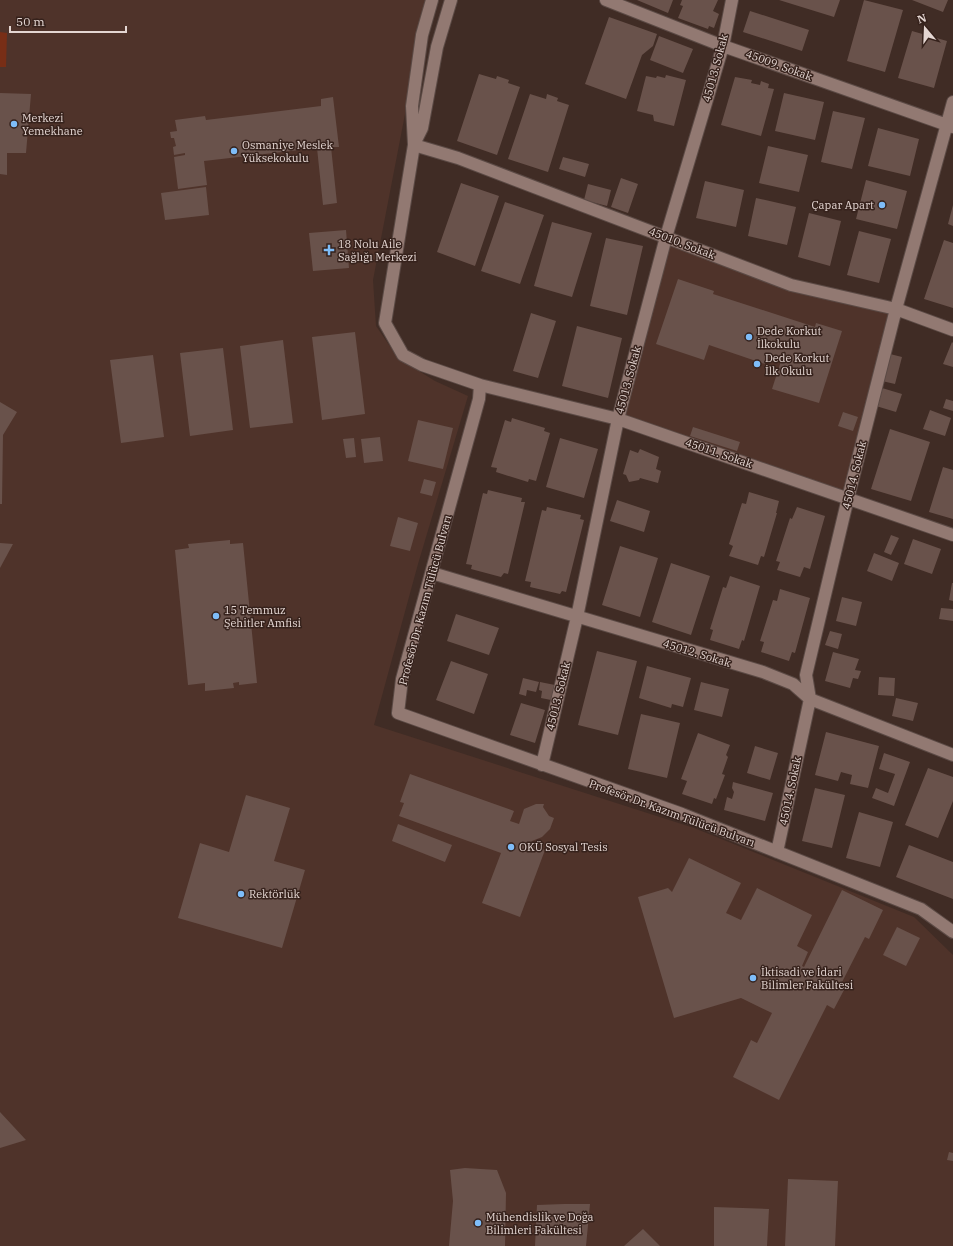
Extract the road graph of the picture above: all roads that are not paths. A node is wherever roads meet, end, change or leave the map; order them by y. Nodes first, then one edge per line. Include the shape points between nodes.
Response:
1 (432, 0) edge
2 (451, 0) edge
3 (606, 0) edge
4 (732, 0) edge
5 (723, 46) junction
6 (953, 102) edge
7 (950, 126) edge
8 (414, 145) junction
9 (666, 237) junction
10 (896, 309) junction
11 (953, 330) edge
12 (480, 385) junction
13 (618, 419) junction
14 (848, 498) junction
15 (953, 535) edge
16 (432, 573) junction
17 (577, 617) junction
18 (810, 699) junction
19 (953, 755) edge
20 (542, 765) junction
21 (777, 852) junction
22 (953, 932) edge

1 - 8 street via 422,34 412,106
2 - 8 street via 437,47 422,128
3 - 5 street, 45009. Sokak
4 - 5 street, 45013. Sokak
5 - 7 street, 45009. Sokak
5 - 9 street, 45013. Sokak
6 - 7 street, 45014. Sokak
7 - 10 street, 45014. Sokak
8 - 9 street, 45010. Sokak via 458,158
8 - 12 street via 386,323 403,355 422,365
9 - 10 street, 45010. Sokak via 791,285
9 - 13 street, 45013. Sokak
10 - 11 street, 45010. Sokak
10 - 14 street, 45014. Sokak
12 - 13 street, 45011. Sokak
12 - 16 street, Profesör Dr. Kazım Tülücü Bulvarı via 479,399
13 - 14 street, 45011. Sokak
13 - 17 street, 45013. Sokak
14 - 15 street, 45011. Sokak
14 - 18 street, 45014. Sokak via 806,675
16 - 17 street, 45012. Sokak
16 - 20 street, Profesör Dr. Kazım Tülücü Bulvarı via 402,679 398,713
17 - 18 street, 45012. Sokak via 762,672 793,684
17 - 20 street, 45013. Sokak
18 - 19 street, 45012. Sokak
18 - 21 street, 45014. Sokak
20 - 21 street, Profesör Dr. Kazım Tülücü Bulvarı via 682,814
21 - 22 street, Profesör Dr. Kazım Tülücü Bulvarı via 921,909

